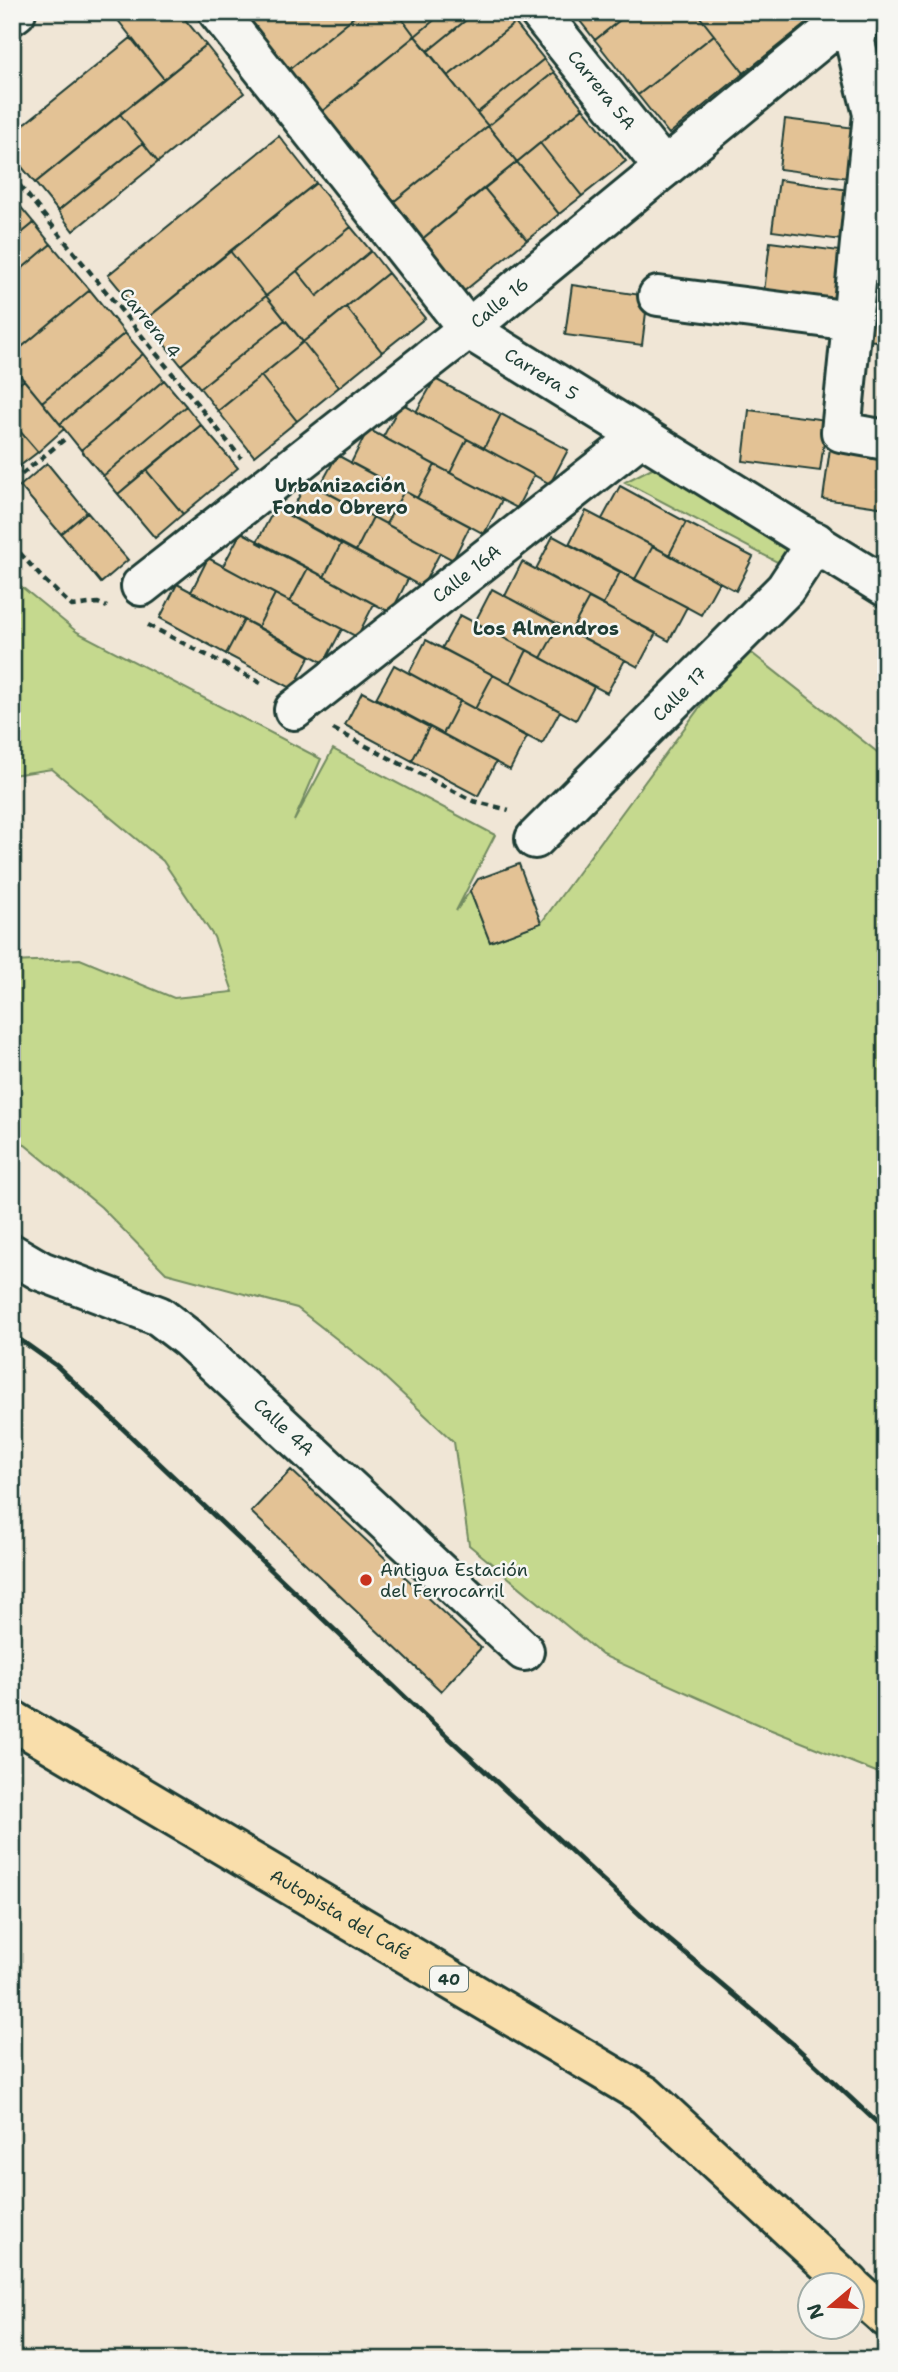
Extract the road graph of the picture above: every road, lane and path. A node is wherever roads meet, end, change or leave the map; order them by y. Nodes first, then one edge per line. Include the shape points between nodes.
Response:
1 (218, 12) edge
2 (539, 12) edge
3 (854, 12) edge
4 (861, 12) edge
5 (868, 12) edge
6 (886, 33) edge
7 (664, 168) junction
8 (12, 176) edge
9 (873, 245) edge
10 (658, 296) dead end
11 (852, 321) junction
12 (468, 329) junction
13 (640, 437) junction
14 (66, 438) dead end
15 (886, 440) edge
16 (12, 482) edge
17 (266, 488) junction
18 (816, 542) junction
19 (12, 544) edge
20 (141, 586) dead end
21 (886, 587) edge
22 (110, 608) dead end
23 (294, 710) dead end
24 (534, 839) dead end
25 (12, 1254) edge
26 (524, 1651) dead end
27 (12, 1720) edge
28 (834, 2270) edge
29 (866, 2300) edge
30 (886, 2318) edge

1 - 12 street, Carrera 5
2 - 7 street, Carrera 5A
3 - 7 street, Calle 16
4 - 9 street via 855,42 873,114
5 - 6 street
7 - 12 street, Calle 16
8 - 17 path, Carrera 4
9 - 11 street
10 - 11 street
11 - 15 street via 841,432
12 - 13 street, Carrera 5
12 - 17 street, Calle 16
13 - 18 street, Carrera 5
13 - 23 street, Calle 16A
14 - 16 path
17 - 20 street, Calle 16
18 - 21 street, Carrera 5
18 - 24 street, Calle 17 via 785,589
19 - 22 path via 72,606 98,603
25 - 26 street, Calle 4A via 41,1271 159,1316 189,1339
27 - 28 highway, Autopista del Café / 40 via 645,2095
29 - 30 highway, Autopista del Café / 40

